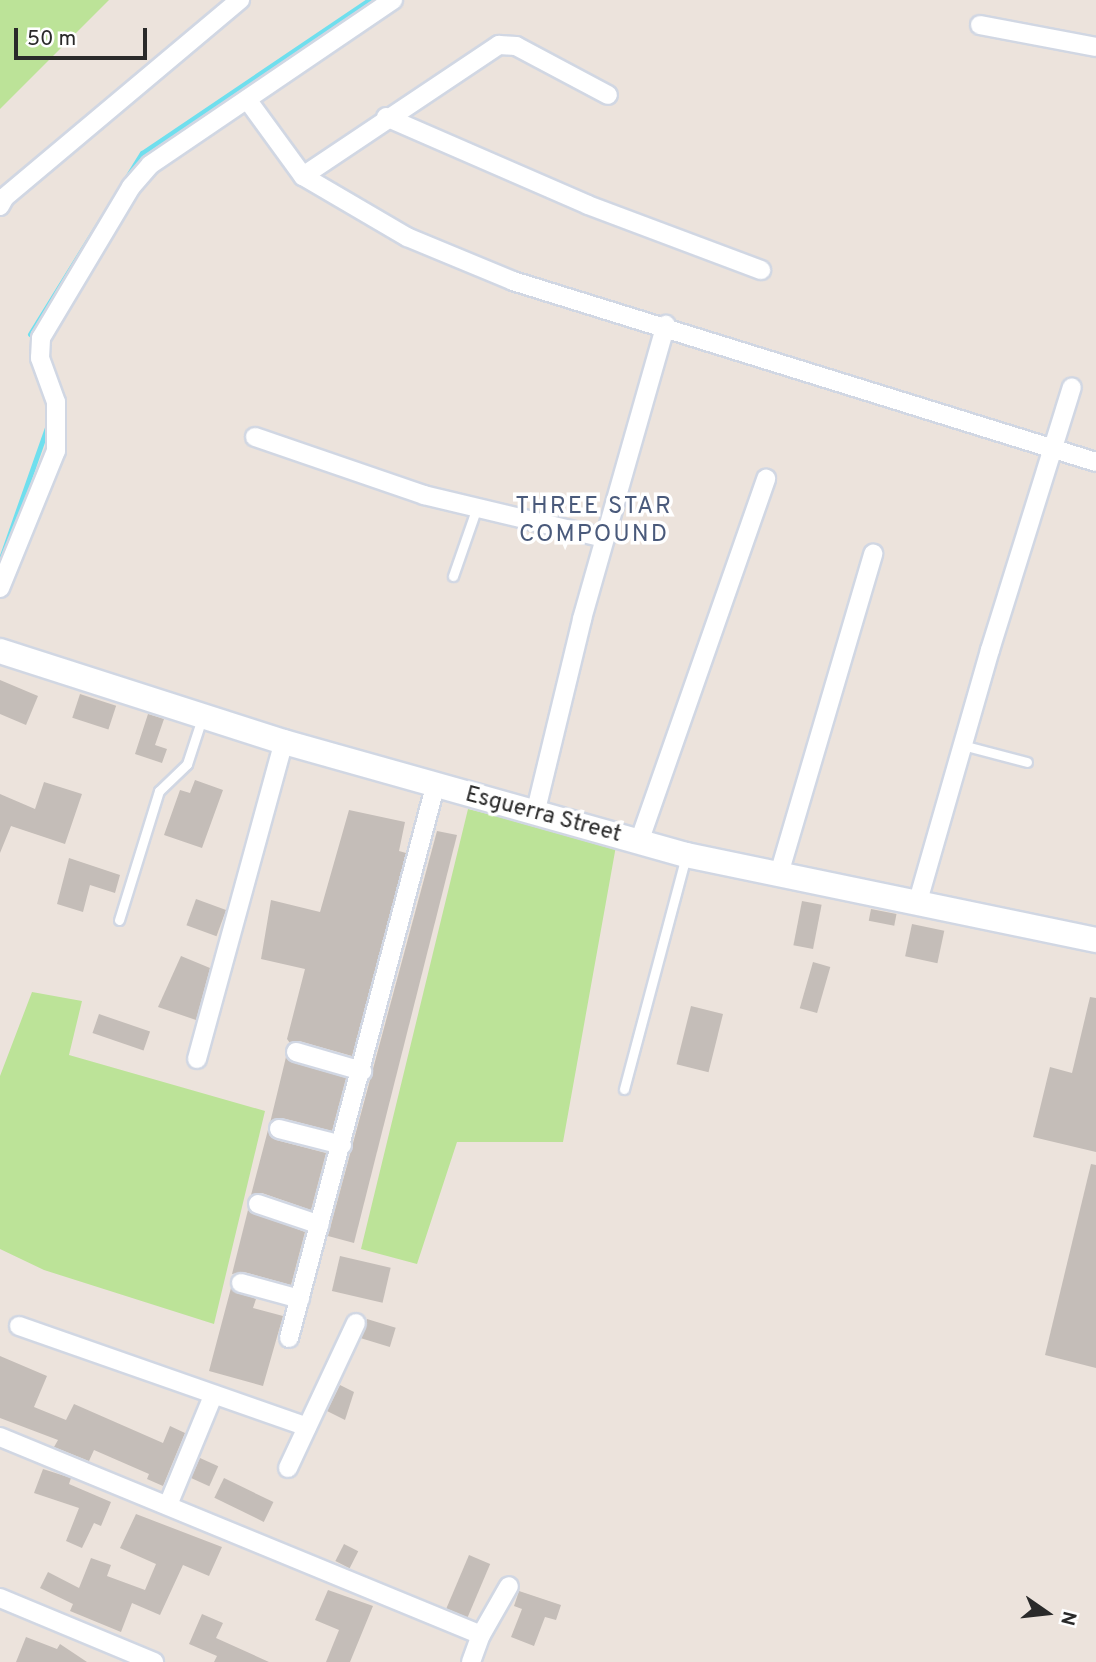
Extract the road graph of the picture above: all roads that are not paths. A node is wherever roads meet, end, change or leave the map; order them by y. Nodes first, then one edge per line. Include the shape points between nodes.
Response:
1 (240, 0) edge
2 (393, 0) edge
3 (980, 25) dead end
4 (1096, 47) edge
5 (608, 95) dead end
6 (249, 102) junction
7 (386, 117) junction
8 (303, 176) junction
9 (0, 206) edge
10 (761, 270) dead end
11 (666, 325) junction
12 (1072, 387) dead end
13 (255, 437) dead end
14 (1053, 450) junction
15 (1096, 462) edge
16 (766, 479) dead end
17 (477, 508) junction
18 (605, 538) junction
19 (873, 554) dead end
20 (453, 576) dead end
21 (0, 588) edge
22 (0, 652) edge
23 (203, 717) junction
24 (284, 742) junction
25 (966, 746) junction
26 (1027, 762) dead end
27 (435, 787) junction
28 (535, 814) junction
29 (639, 842) junction
30 (686, 855) junction
31 (779, 874) junction
32 (918, 901) junction
33 (119, 920) dead end
34 (1096, 940) edge
35 (296, 1052) dead end
36 (197, 1059) dead end
37 (362, 1070) junction
38 (624, 1090) dead end
39 (279, 1129) dead end
40 (342, 1145) junction
41 (258, 1203) dead end
42 (320, 1225) junction
43 (241, 1283) dead end
44 (300, 1299) junction
45 (356, 1323) dead end
46 (19, 1326) dead end
47 (289, 1338) dead end
48 (213, 1396) junction
49 (307, 1427) junction
50 (0, 1437) edge
51 (288, 1468) dead end
52 (169, 1505) junction
53 (509, 1586) dead end
54 (0, 1598) edge
55 (481, 1635) junction
56 (154, 1662) edge
57 (471, 1662) edge

1 - 9 street via 5,197
2 - 6 street
3 - 4 street
5 - 7 street via 516,46 502,44
6 - 8 street
6 - 21 street via 142,173 49,320 41,338 40,358 56,401 56,450
7 - 8 street
7 - 10 street via 588,205
8 - 11 street via 407,237 513,281
11 - 14 street
11 - 18 street
12 - 14 street
13 - 17 street via 424,495
14 - 15 street
14 - 25 street via 990,650
16 - 29 street
17 - 18 street
17 - 20 lane
18 - 28 street
19 - 31 street
22 - 23 main road, Esguerra Street
23 - 24 main road, Esguerra Street
23 - 33 lane via 187,764 159,791
24 - 27 main road, Esguerra Street
24 - 36 street
25 - 26 lane
25 - 32 street
27 - 28 main road, Esguerra Street
27 - 37 street
28 - 29 main road, Esguerra Street
29 - 30 main road, Esguerra Street
30 - 31 main road, Esguerra Street
30 - 38 lane
31 - 32 main road, Esguerra Street
32 - 34 main road, Esguerra Street
35 - 37 street
37 - 40 street
39 - 40 street
40 - 42 street
41 - 42 street
42 - 44 street
43 - 44 street
44 - 47 street
45 - 49 street
46 - 48 street
48 - 49 street
48 - 52 street
49 - 51 street
50 - 52 street
52 - 55 street
53 - 55 street
54 - 56 street
55 - 57 street

